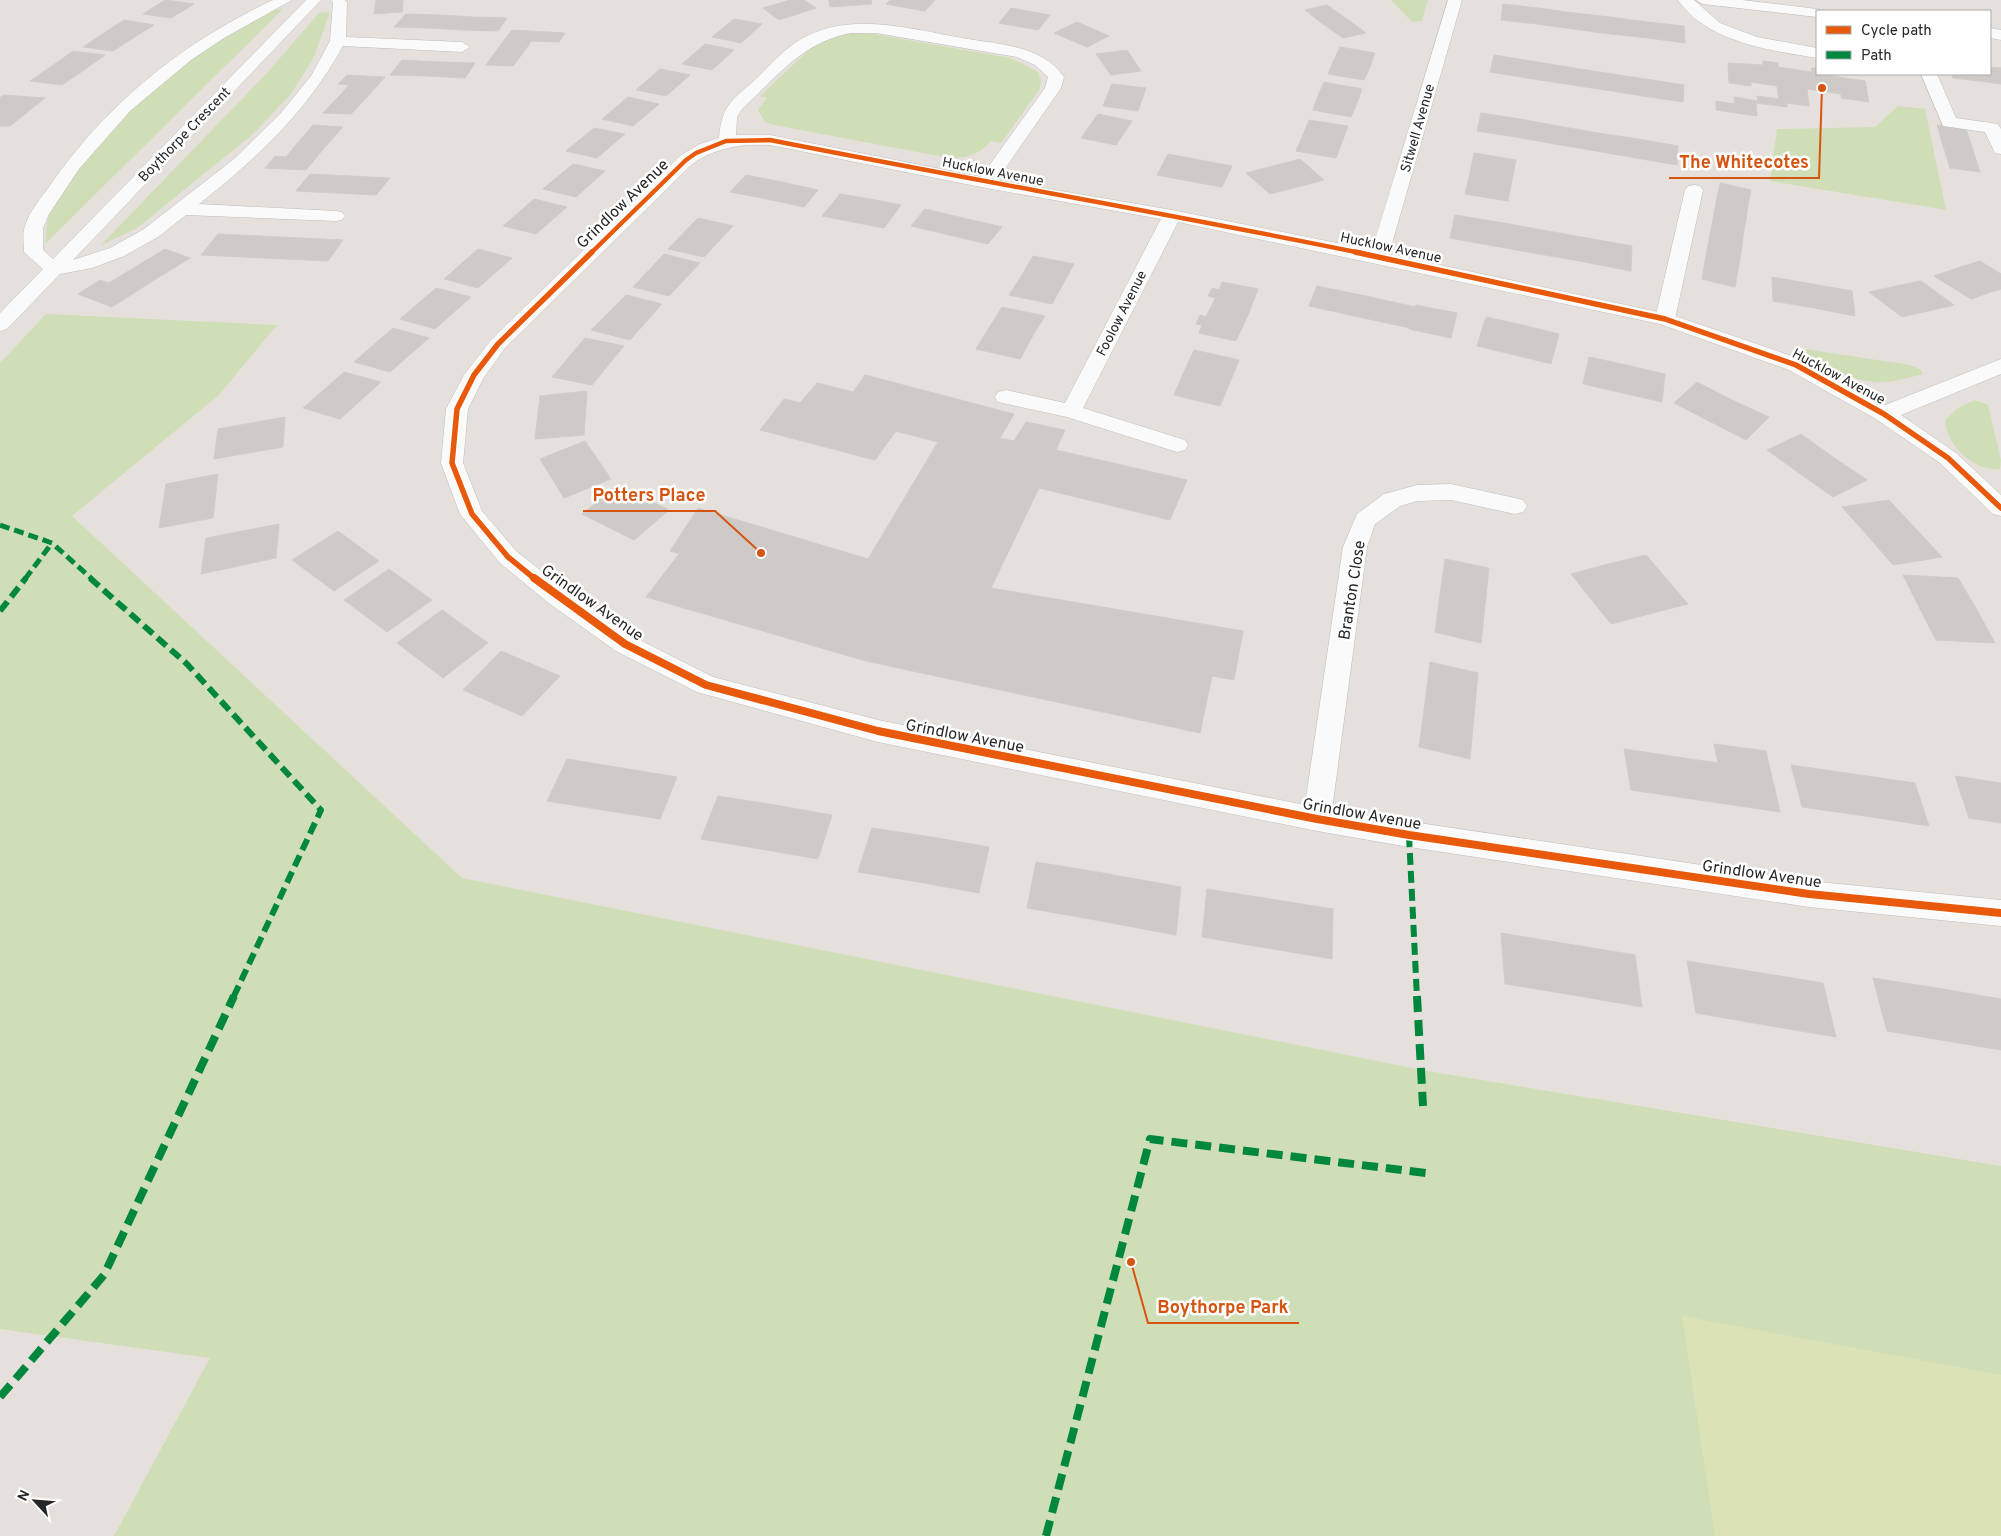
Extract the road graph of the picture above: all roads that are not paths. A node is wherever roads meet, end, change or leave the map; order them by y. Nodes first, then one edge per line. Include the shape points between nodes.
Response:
1 (285, 0) edge
2 (314, 0) edge
3 (338, 0) edge
4 (1455, 0) edge
5 (1685, 0) edge
6 (1703, 0) edge
7 (1816, 14) edge
8 (338, 41) junction
9 (462, 47) dead end
10 (1816, 53) edge
11 (1929, 75) edge
12 (727, 139) junction
13 (2001, 149) edge
14 (986, 184) junction
15 (1694, 190) dead end
16 (182, 209) junction
17 (1172, 215) junction
18 (336, 216) dead end
19 (1380, 257) junction
20 (54, 269) junction
21 (1665, 319) junction
22 (0, 324) edge
23 (2001, 366) edge
24 (1006, 396) dead end
25 (1072, 411) junction
26 (1884, 414) junction
27 (1177, 445) dead end
28 (1515, 506) dead end
29 (2001, 508) edge
30 (1317, 820) junction
31 (2001, 913) edge

1 - 20 street via 212,38 156,80 106,127 65,174 34,226 34,252
2 - 20 street, Boythorpe Crescent
3 - 8 street
4 - 19 street, Sitwell Avenue
5 - 10 street via 1715,26 1753,40
6 - 7 street
8 - 9 street
8 - 16 street via 318,77 286,118 240,163
11 - 13 street via 1949,122 1992,128
12 - 14 street, Hucklow Avenue via 770,140
12 - 14 street, Hucklow Avenue via 729,118 736,106 804,42 834,29 854,26 896,31 1038,59 1050,67 1056,77 1053,88
12 - 30 street, Grindlow Avenue via 702,148 686,160 498,344 474,375 457,409 452,463 472,514 508,557 625,644 706,685 878,732
14 - 17 street, Hucklow Avenue
15 - 21 street
16 - 18 street
16 - 20 street via 151,233 117,252 85,264
17 - 19 street, Hucklow Avenue
17 - 25 street, Foolow Avenue
19 - 21 street, Hucklow Avenue
20 - 22 street, Boythorpe Crescent
21 - 26 street, Hucklow Avenue via 1796,365
23 - 26 street
24 - 25 street
25 - 27 street
26 - 29 street, Hucklow Avenue via 1948,458
28 - 30 street, Branton Close via 1451,492 1417,493 1392,500 1365,520 1355,547
30 - 31 street, Grindlow Avenue via 1809,894

